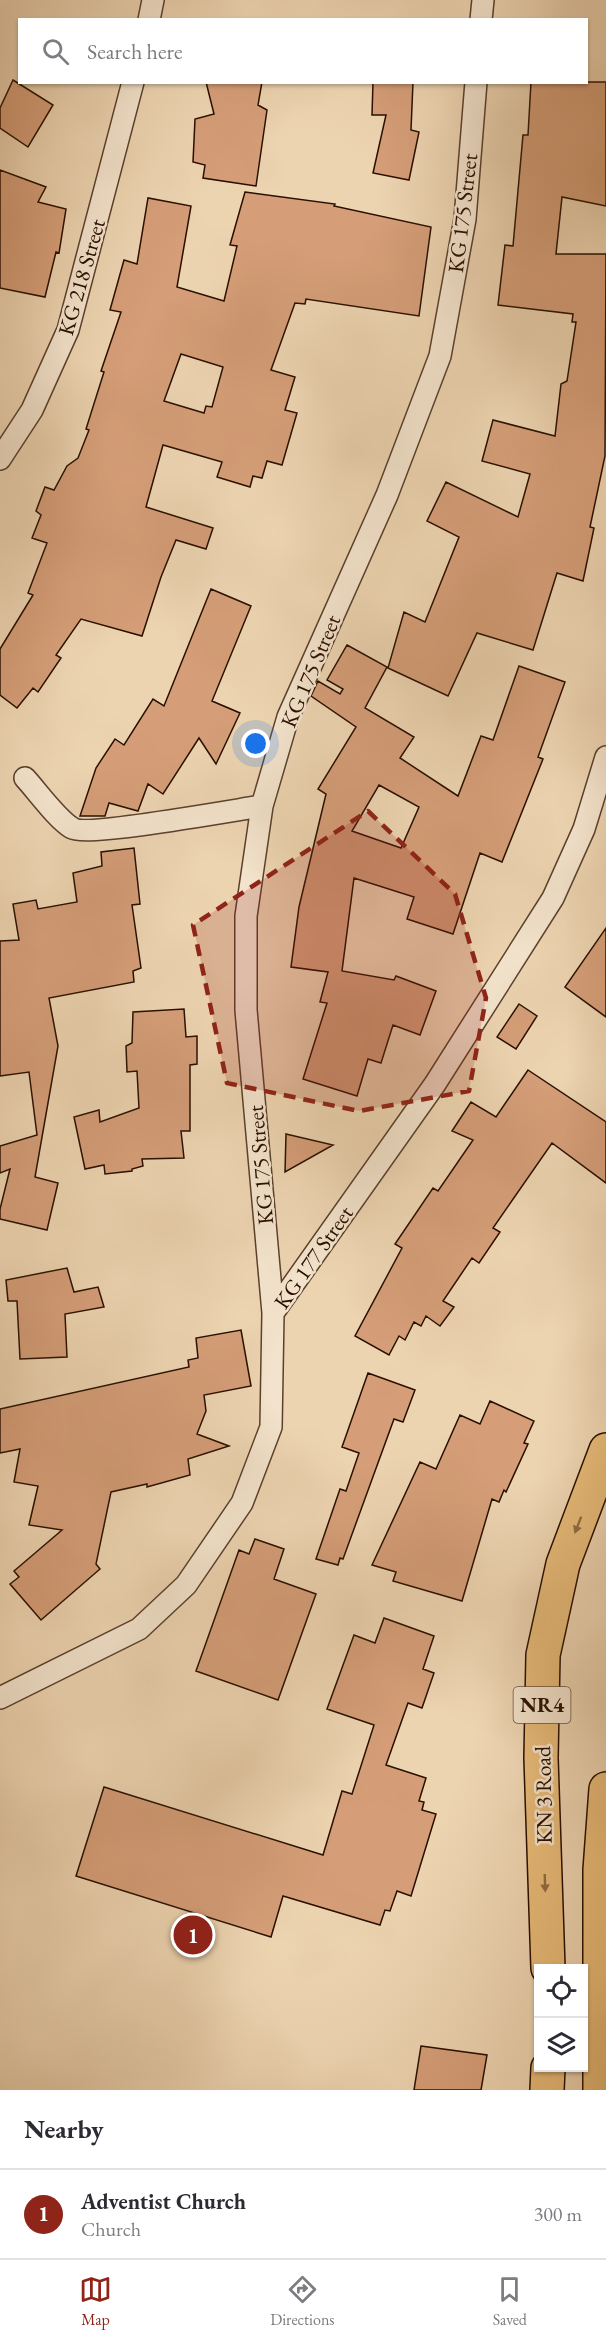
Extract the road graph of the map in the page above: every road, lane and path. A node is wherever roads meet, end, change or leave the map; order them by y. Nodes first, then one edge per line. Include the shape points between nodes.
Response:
1 (153, 0) edge
2 (483, 0) edge
3 (149, 18) edge
4 (481, 18) edge
5 (132, 84) edge
6 (476, 84) edge
7 (0, 459) edge
8 (606, 757) edge
9 (25, 778) dead end
10 (262, 806) junction
11 (273, 1313) junction
12 (606, 1450) edge
13 (0, 1698) edge
14 (606, 1789) edge
15 (548, 1964) edge
16 (548, 2072) edge
17 (547, 2090) edge
18 (600, 2090) edge

1 - 3 street
2 - 4 street
5 - 7 street, KG 218 Street via 68,330 32,411
6 - 10 street, KG 175 Street via 465,219 440,356 387,495 288,717
8 - 11 street, KG 177 Street via 584,829 553,898 435,1084
9 - 10 street via 65,822 79,831
10 - 11 street, KG 175 Street via 246,916 246,1010
11 - 13 street, KG 177 Street via 271,1427 242,1503 186,1585 139,1629
12 -> 15 highway, KN 3 Road / NR4 via 563,1564 543,1655 541,1758
14 - 18 highway via 600,1870
16 - 17 highway

